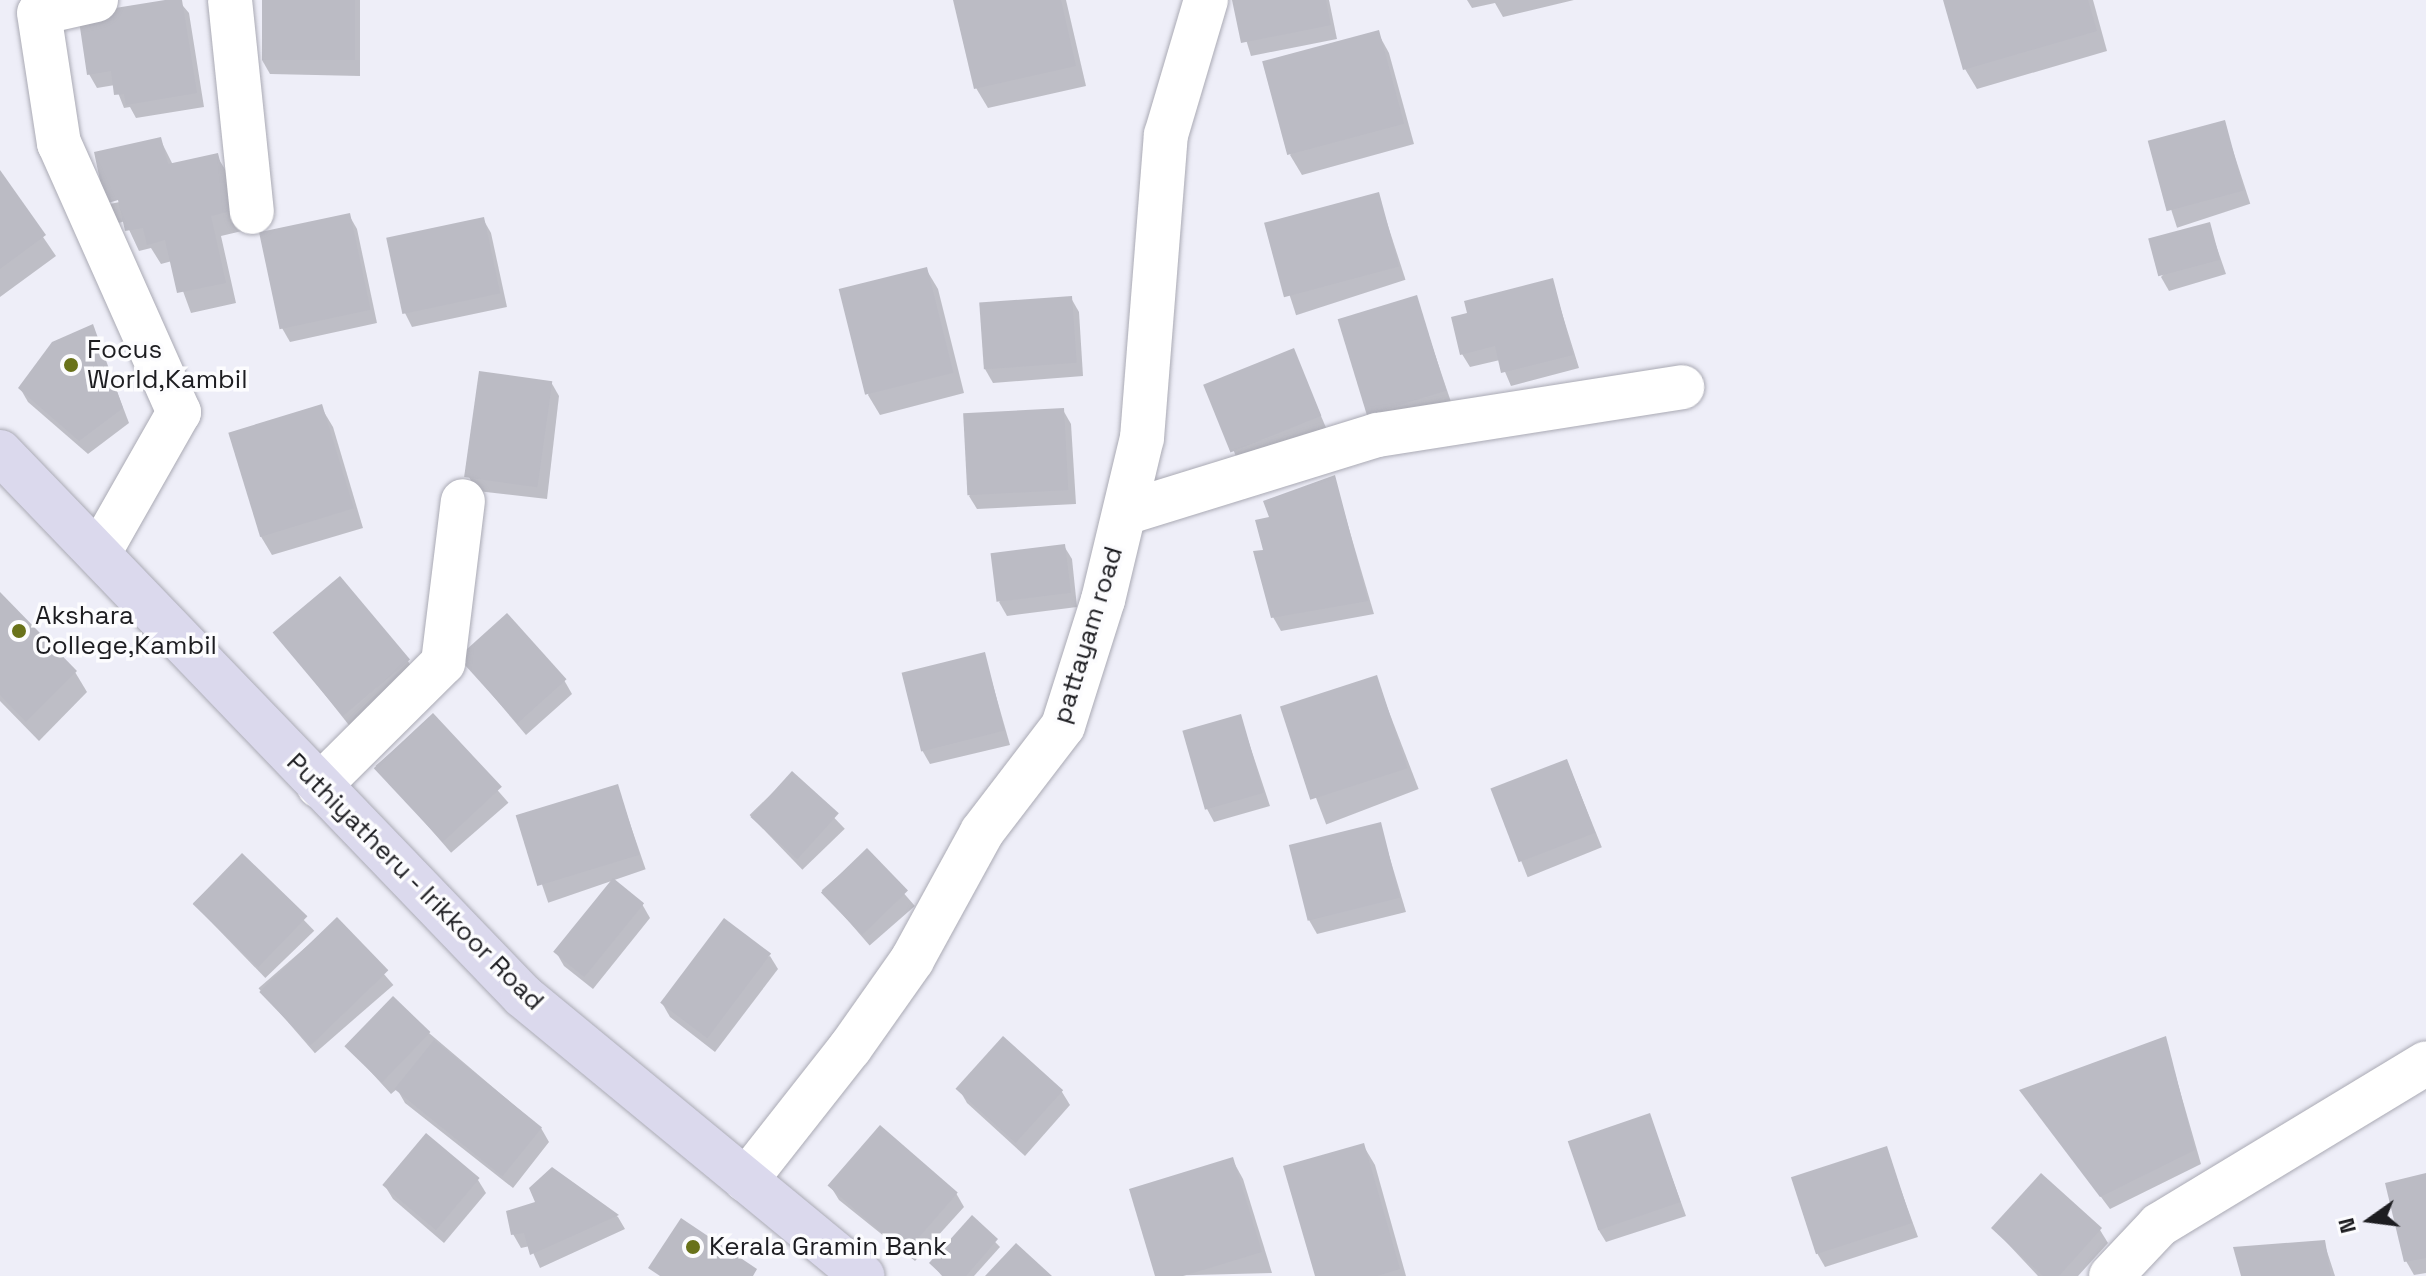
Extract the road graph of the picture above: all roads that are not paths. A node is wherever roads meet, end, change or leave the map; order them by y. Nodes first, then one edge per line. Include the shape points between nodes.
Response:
1 (96, 0) edge
2 (230, 0) edge
3 (1206, 0) edge
4 (252, 212) dead end
5 (1682, 387) dead end
6 (0, 452) edge
7 (463, 501) dead end
8 (1125, 513) junction
9 (99, 553) junction
10 (319, 786) junction
11 (2426, 1063) edge
12 (746, 1180) junction
13 (863, 1276) edge
14 (2111, 1276) edge

1 - 9 street via 39,13 59,143 179,412
2 - 4 street
3 - 8 street, pattayam road via 1166,135 1142,438
5 - 8 street via 1377,435
6 - 9 main road, Puthiyatheru - Irikkoor Road
7 - 10 street via 443,663
8 - 12 street, pattayam road via 1063,726 982,832 886,998
9 - 10 main road, Puthiyatheru - Irikkoor Road
10 - 12 main road, Puthiyatheru - Irikkoor Road via 523,996
11 - 14 street via 2159,1225
12 - 13 main road, Puthiyatheru - Irikkoor Road

